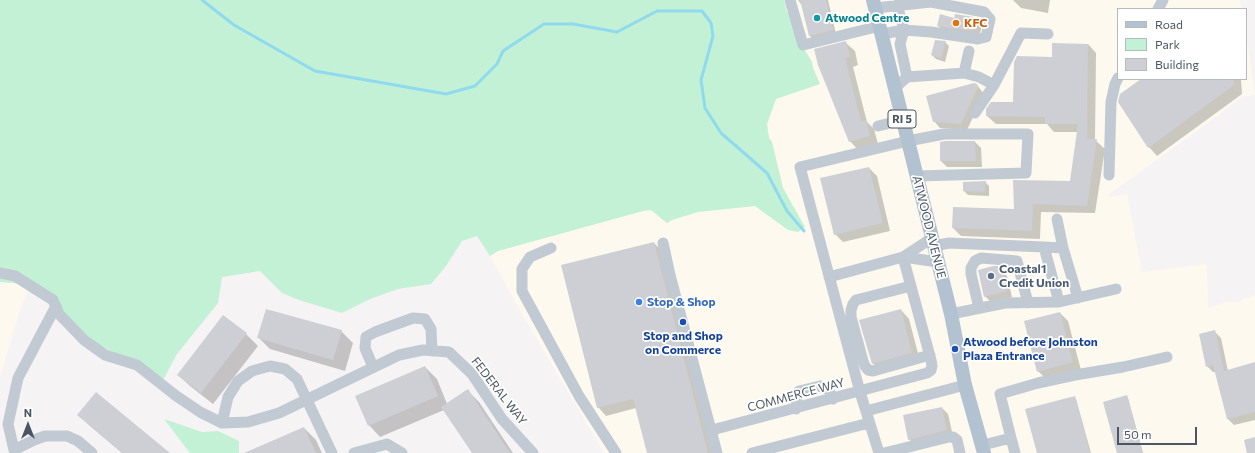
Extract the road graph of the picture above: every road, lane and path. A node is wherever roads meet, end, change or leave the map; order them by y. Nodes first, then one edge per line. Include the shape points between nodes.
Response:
1 (790, 0) edge
2 (874, 4) edge
3 (897, 5) junction
4 (881, 30) junction
5 (904, 30) junction
6 (1048, 34) dead end
7 (969, 51) dead end
8 (964, 73) junction
9 (906, 77) junction
10 (1117, 80) edge
11 (994, 85) junction
12 (895, 88) junction
13 (975, 113) dead end
14 (902, 120) junction
15 (878, 126) dead end
16 (908, 141) junction
17 (1109, 175) dead end
18 (916, 176) junction
19 (1057, 219) dead end
20 (933, 242) junction
21 (663, 243) dead end
22 (1044, 247) junction
23 (551, 248) dead end
24 (1063, 248) junction
25 (903, 257) junction
26 (938, 262) junction
27 (0, 273) edge
28 (829, 277) junction
29 (911, 286) junction
30 (1116, 289) dead end
31 (1078, 298) junction
32 (1059, 302) junction
33 (1028, 303) junction
34 (56, 306) junction
35 (979, 308) junction
36 (951, 314) junction
37 (432, 351) junction
38 (930, 355) junction
39 (1167, 357) dead end
40 (373, 367) junction
41 (965, 385) junction
42 (860, 392) junction
43 (833, 399) junction
44 (307, 400) junction
45 (796, 409) junction
46 (866, 411) junction
47 (869, 423) junction
48 (222, 424) junction
49 (712, 430) junction
50 (1011, 438) junction
51 (983, 449) edge
52 (15, 452) edge
53 (92, 453) edge
54 (332, 453) edge
55 (354, 453) edge
56 (402, 453) edge
57 (532, 453) edge
58 (616, 453) edge
59 (717, 453) edge
60 (752, 453) edge
61 (879, 453) edge
62 (884, 453) edge
63 (960, 453) edge
64 (1015, 453) edge

1 - 4 street via 803,45
2 - 3 street
2 - 4 main road, ATWOOD AVENUE / RI 5
3 - 5 street
3 - 5 street via 932,2 984,12 990,19 986,37 978,39
4 - 5 street
4 - 12 main road, ATWOOD AVENUE / RI 5
5 - 9 street via 900,44
6 - 11 street via 1022,33
7 - 8 street
8 - 9 street
8 - 11 street
9 - 12 street
10 - 17 street via 1111,102
11 - 13 street
12 - 14 main road, ATWOOD AVENUE / RI 5
14 - 15 street
14 - 16 main road, ATWOOD AVENUE / RI 5
16 - 18 main road, ATWOOD AVENUE / RI 5
16 - 18 street via 944,134 1028,134 1026,172
16 - 28 street via 800,167
18 - 20 main road, ATWOOD AVENUE / RI 5
19 - 24 street
20 - 22 street
20 - 25 street
20 - 26 main road, ATWOOD AVENUE / RI 5
21 - 49 street
22 - 24 street
22 - 32 street
23 - 58 street via 530,257 522,269 522,291 579,396
24 - 31 street
25 - 26 street
25 - 28 street
25 - 29 street
26 - 36 main road, ATWOOD AVENUE / RI 5
27 - 34 street via 15,276 53,300
28 - 42 street
29 - 38 street
29 - 38 street via 856,300 852,304 850,310 864,366 873,371
30 - 31 street
31 - 32 street
32 - 33 street
33 - 35 street via 1006,303
33 - 35 street via 1017,261 981,258 975,261 971,268
34 - 48 street via 84,340 105,355 137,365 175,395
34 - 52 street via 18,378 8,424
35 - 36 street
36 - 41 main road, ATWOOD AVENUE / RI 5
37 - 40 street, FEDERAL WAY via 423,350 399,355
37 - 40 street via 431,329 425,319 413,318 366,337 365,348
37 - 57 street, FEDERAL WAY via 449,352 472,374 502,419
38 - 42 street via 932,366 927,373
39 - 50 street via 1038,383 1000,394
40 - 44 street, FEDERAL WAY
41 - 46 street
41 - 51 main road, ATWOOD AVENUE / RI 5
42 - 43 street, COMMERCE WAY
42 - 46 street, COMMERCE WAY
43 - 45 street, COMMERCE WAY
43 - 45 street via 828,388 820,386 799,391
44 - 48 street, FEDERAL WAY via 279,413 248,422
44 - 48 street via 297,379 285,369 270,366 258,369 238,381 228,397
44 - 54 street
45 - 49 street, COMMERCE WAY
46 - 47 street, COMMERCE WAY
47 - 60 street
47 - 61 street, COMMERCE WAY
49 - 59 street
50 - 51 street
50 - 64 street
52 - 53 street via 46,436 66,436 78,441
55 - 56 street via 387,444
62 - 63 street via 949,437 957,440

